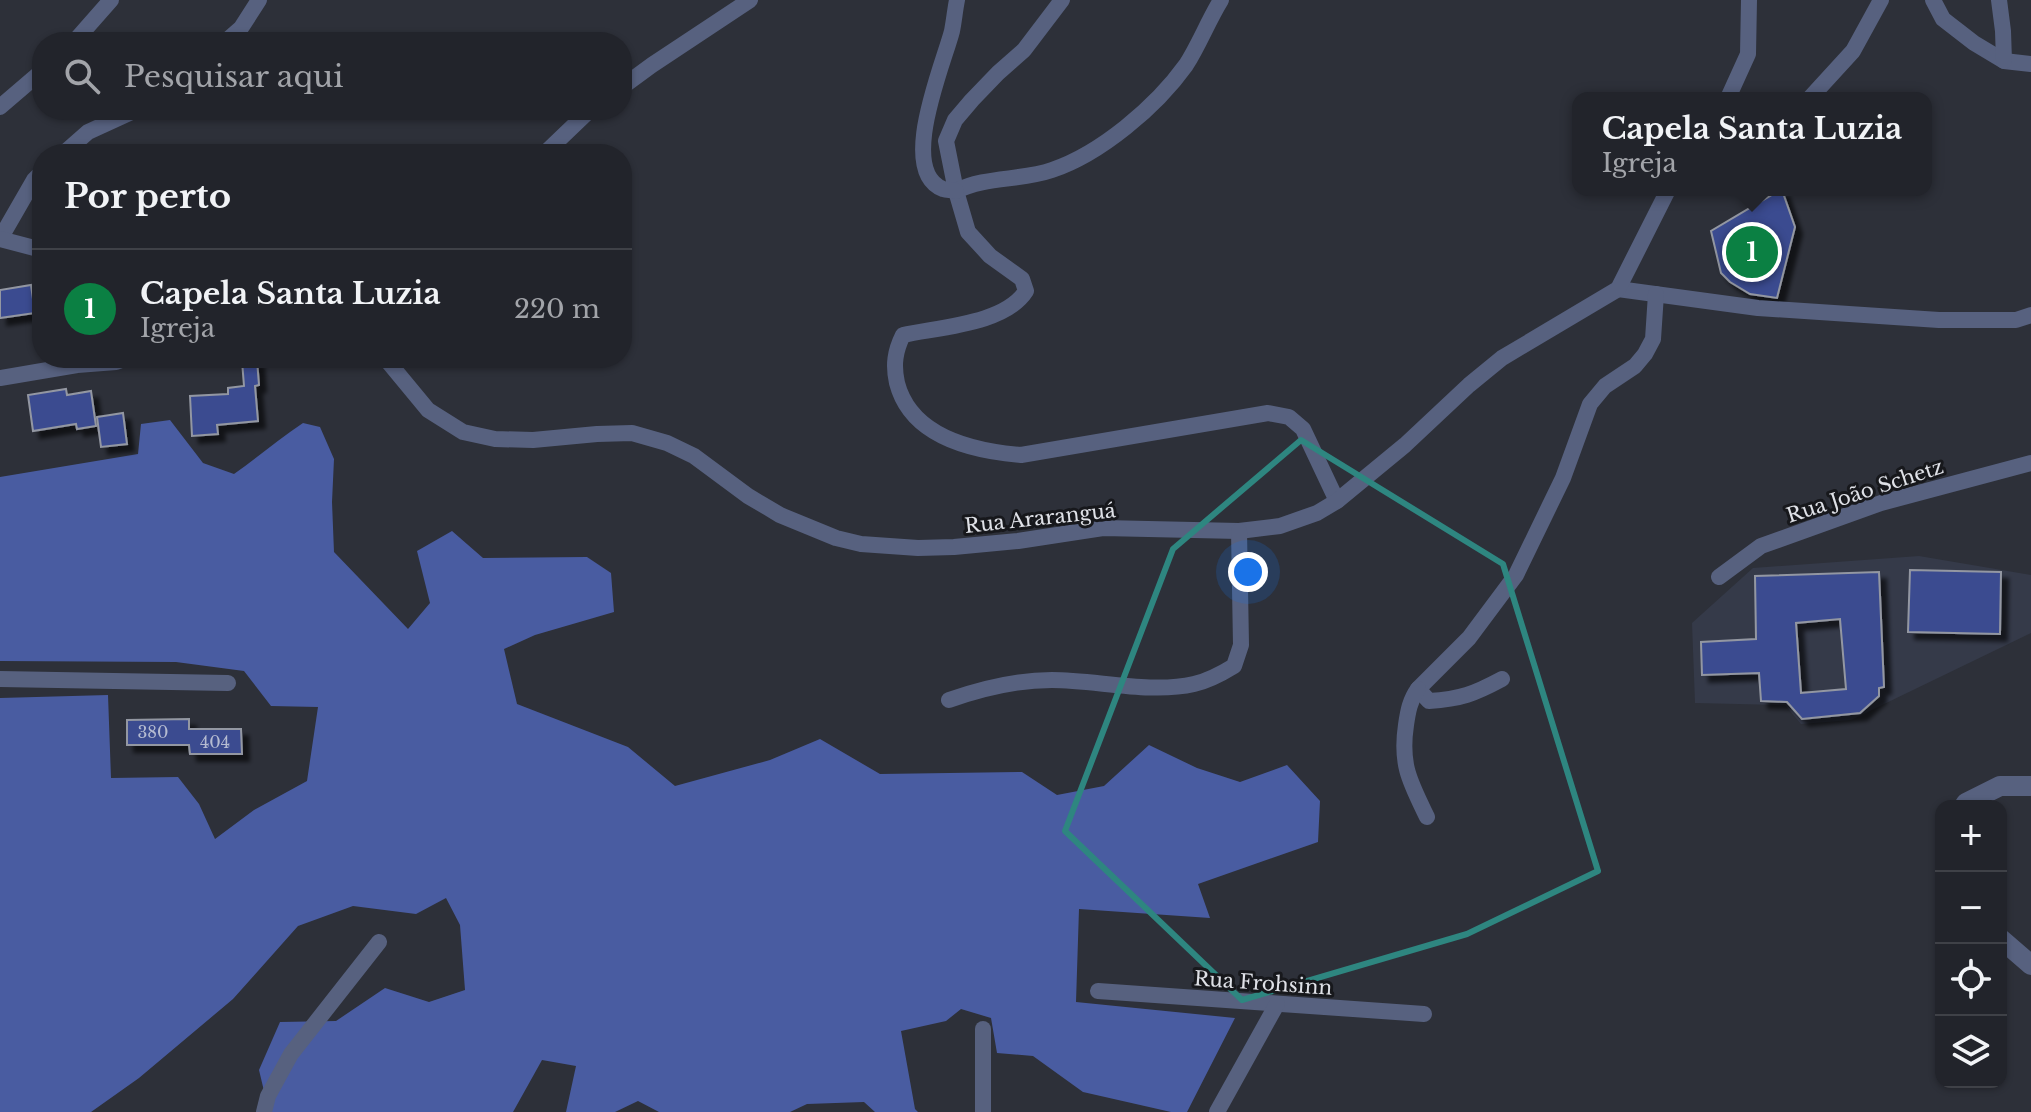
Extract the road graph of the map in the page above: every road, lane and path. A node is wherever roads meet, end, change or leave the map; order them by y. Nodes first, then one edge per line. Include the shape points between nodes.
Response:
1 (111, 0) edge
2 (259, 0) edge
3 (750, 0) edge
4 (957, 0) edge
5 (1062, 0) edge
6 (1221, 0) edge
7 (1749, 0) edge
8 (1881, 0) edge
9 (1933, 0) edge
10 (1999, 0) edge
11 (83, 32) edge
12 (236, 32) edge
13 (2004, 61) junction
14 (2031, 64) edge
15 (32, 80) edge
16 (632, 80) edge
17 (1731, 92) edge
18 (1815, 92) edge
19 (0, 107) edge
20 (114, 120) edge
21 (580, 120) edge
22 (74, 144) edge
23 (554, 144) edge
24 (32, 183) edge
25 (956, 191) junction
26 (1665, 196) edge
27 (1674, 196) edge
28 (1659, 208) junction
29 (0, 239) edge
30 (32, 247) edge
31 (1618, 289) junction
32 (1656, 294) junction
33 (2031, 315) edge
34 (53, 368) edge
35 (393, 368) edge
36 (0, 378) edge
37 (2031, 463) edge
38 (1337, 501) junction
39 (1239, 531) junction
40 (1719, 577) dead end
41 (0, 679) edge
42 (1502, 679) dead end
43 (228, 683) dead end
44 (1418, 689) junction
45 (949, 700) dead end
46 (2031, 786) edge
47 (1972, 800) edge
48 (1427, 817) dead end
49 (379, 942) dead end
50 (2007, 944) edge
51 (2031, 965) edge
52 (1098, 991) dead end
53 (1277, 1004) junction
54 (1424, 1014) dead end
55 (983, 1029) dead end
56 (264, 1112) edge
57 (983, 1112) edge
58 (1217, 1112) edge

1 - 11 street
2 - 12 street
3 - 16 street
4 - 25 street via 923,136 930,179
5 - 25 street via 1024,50 955,120 946,141
6 - 25 street via 1186,65 1149,106 1094,151 1050,171
7 - 17 street via 1748,54
8 - 18 street via 1853,51
9 - 13 street via 1943,19
10 - 13 street
13 - 14 street
15 - 19 street
20 - 22 street
21 - 23 street
24 - 29 street
25 - 38 street via 968,232 1022,279 1026,291 1020,301 975,322 903,335 894,371 900,393 930,430 992,453 1021,455 1268,413 1289,417 1303,429
26 - 28 street
27 - 28 street
28 - 31 street
29 - 30 street
31 - 32 street
31 - 38 street, Rua Araranguá via 1502,358
32 - 33 street via 1758,308 1939,320 2016,320
32 - 44 street via 1653,339 1635,366 1605,386 1590,404 1563,478 1516,575 1469,638
34 - 36 street
35 - 39 street, Rua Araranguá via 428,410 463,432 533,440 632,433 694,456 780,515 861,544 954,547 1103,528
37 - 40 street, Rua João Schetz via 1881,503 1761,546
38 - 39 street, Rua Araranguá via 1280,526
39 - 45 street via 1241,645 1234,666 1226,671 1193,684 1169,686 1016,682
41 - 43 street
42 - 44 street via 1456,699 1429,701
44 - 48 street via 1411,699 1403,748 1406,773
46 - 47 street via 2000,786
49 - 56 street via 291,1054
50 - 51 street
52 - 53 street, Rua Frohsinn
53 - 54 street, Rua Frohsinn
53 - 58 street
55 - 57 street

